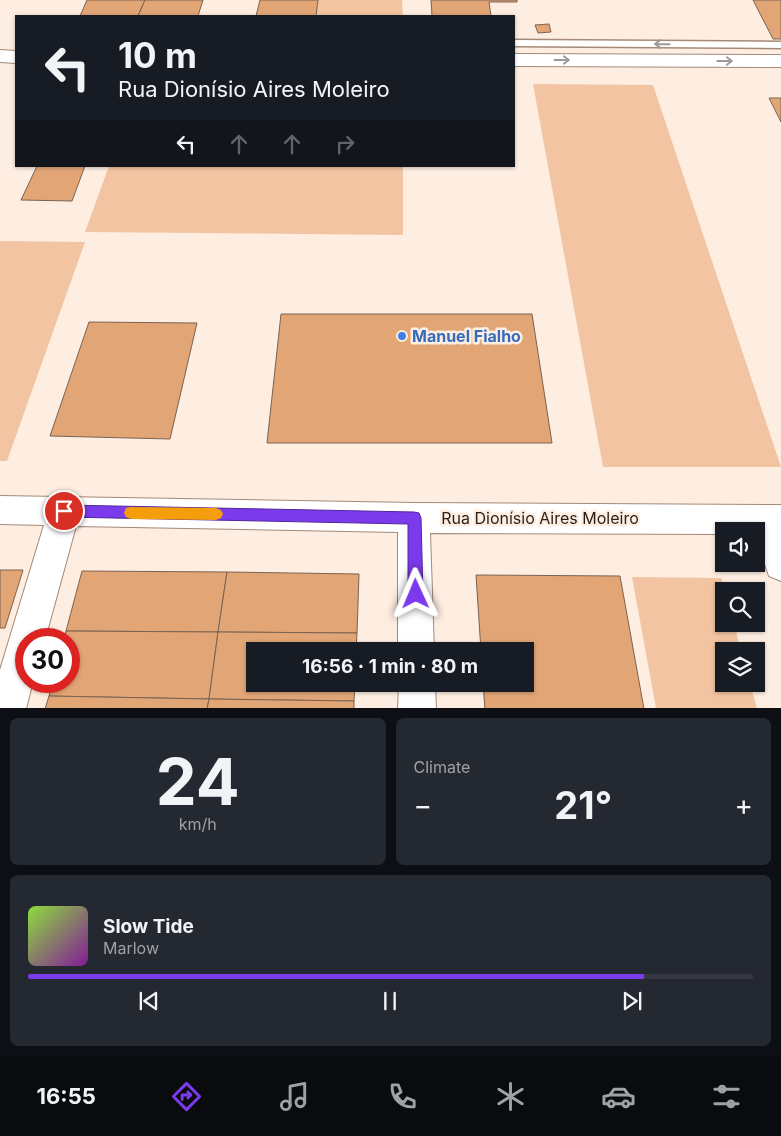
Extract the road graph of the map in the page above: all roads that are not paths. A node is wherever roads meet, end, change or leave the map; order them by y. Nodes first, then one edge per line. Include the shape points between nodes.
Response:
1 (515, 43) edge
2 (781, 45) edge
3 (622, 52) junction
4 (0, 56) edge
5 (15, 56) edge
6 (515, 60) edge
7 (781, 62) edge
8 (0, 510) edge
9 (64, 511) junction
10 (414, 518) junction
11 (774, 520) edge
12 (781, 565) edge
13 (30, 628) edge
14 (416, 642) edge
15 (15, 681) edge
16 (417, 692) edge
17 (7, 708) edge
18 (417, 708) edge

1 - 3 lane
2 -> 3 lane
6 -> 3 street
3 -> 7 street
4 - 5 street
8 - 9 street, Rua Dionísio Aires Moleiro
9 - 10 street, Rua Dionísio Aires Moleiro
9 - 13 street
10 - 11 street, Rua Dionísio Aires Moleiro
10 - 14 street
11 - 12 street
15 - 17 street
16 - 18 street

